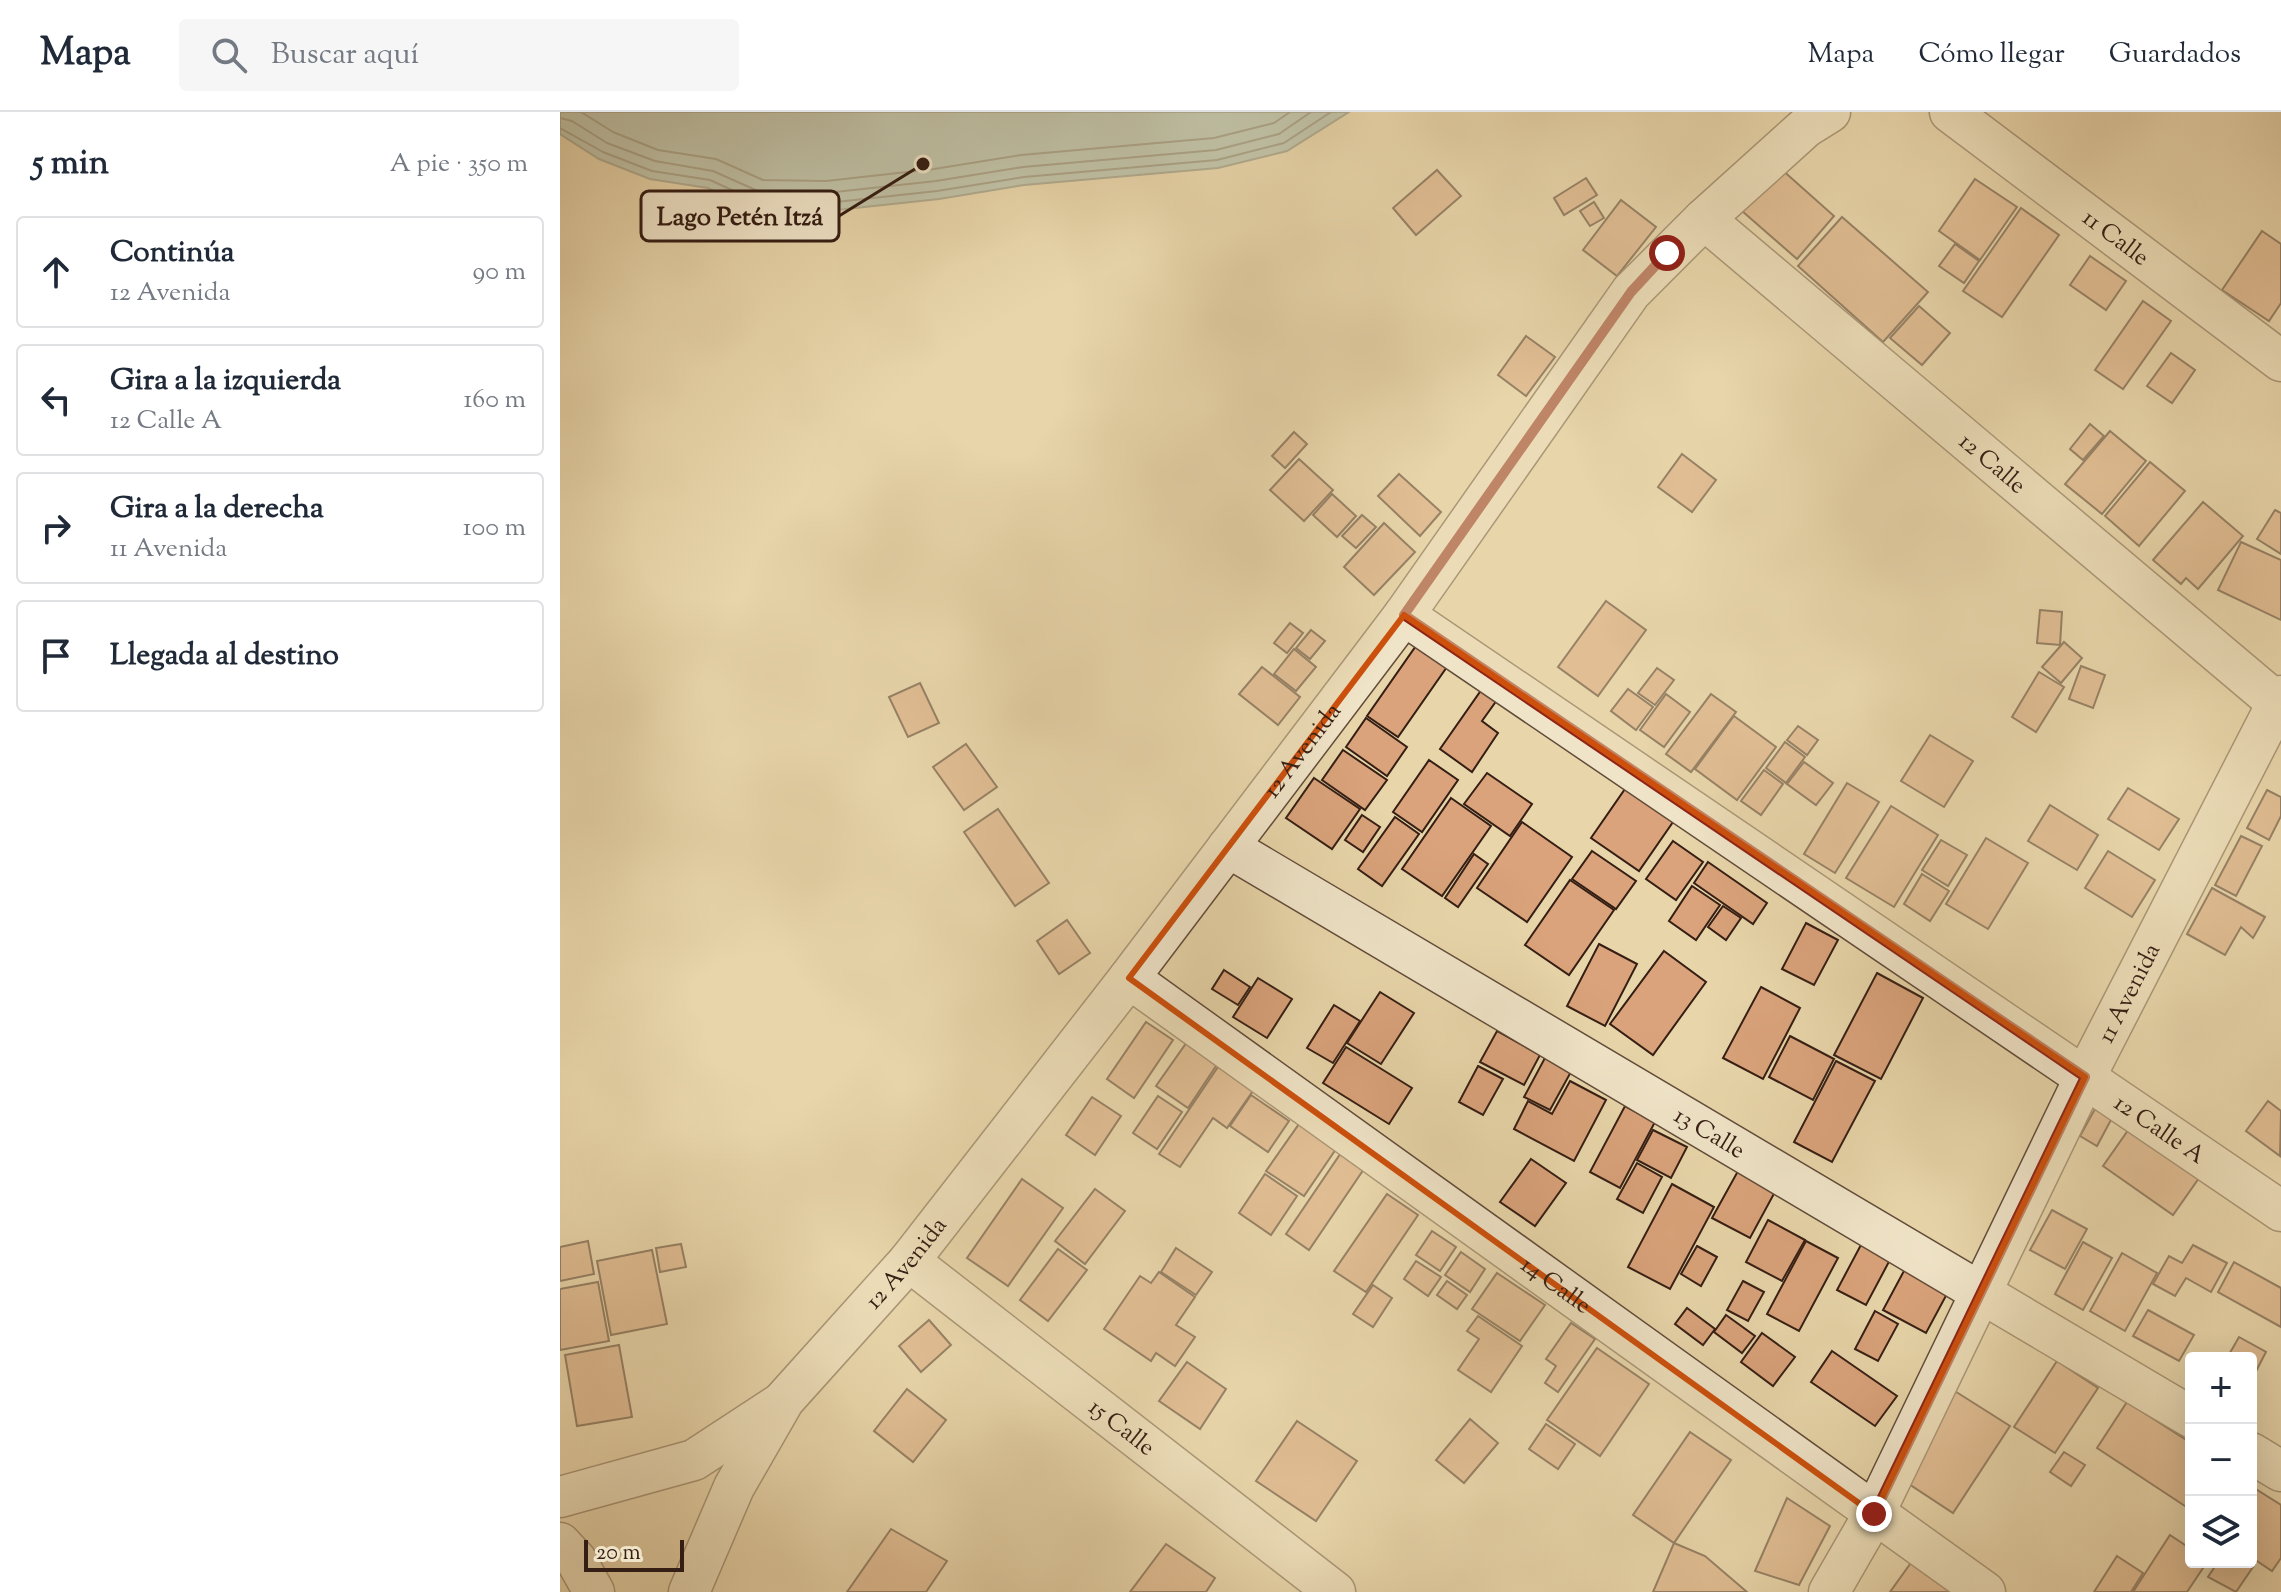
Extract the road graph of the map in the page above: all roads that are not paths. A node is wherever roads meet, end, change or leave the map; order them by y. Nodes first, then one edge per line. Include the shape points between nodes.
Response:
1 (1830, 112) edge
2 (1950, 112) edge
3 (1704, 219) junction
4 (2281, 361) edge
5 (1404, 615) junction
6 (2280, 702) edge
7 (1228, 847) junction
8 (1129, 978) junction
9 (2085, 1077) junction
10 (2281, 1211) edge
11 (909, 1261) junction
12 (1983, 1291) junction
13 (784, 1400) junction
14 (2185, 1413) edge
15 (2257, 1457) edge
16 (2281, 1471) edge
17 (560, 1497) edge
18 (1874, 1514) junction
19 (560, 1543) edge
20 (691, 1591) edge
21 (594, 1592) edge
22 (1335, 1592) edge
23 (1829, 1592) edge
24 (1985, 1592) edge

1 - 3 street, 12 Avenida via 1806,127
2 - 4 street, 11 Calle
3 - 5 street, 12 Avenida via 1631,292
3 - 6 street, 12 Calle
5 - 7 street, 12 Avenida
5 - 9 street, 12 Calle A
6 - 9 street, 11 Avenida
7 - 8 street, 12 Avenida
7 - 12 street, 13 Calle
8 - 11 street, 12 Avenida
8 - 18 street, 14 Calle
9 - 10 street, 12 Calle A
9 - 12 street, 11 Avenida
11 - 13 street, 12 Avenida
11 - 22 street, 15 Calle
12 - 14 street, 13 Calle
12 - 18 street, 11 Avenida
13 - 17 street, 12 Avenida via 694,1460
13 - 20 street, 12 Avenida via 734,1487
15 - 16 street
18 - 23 street, 11 Avenida
18 - 24 street, 14 Calle
19 - 21 street

